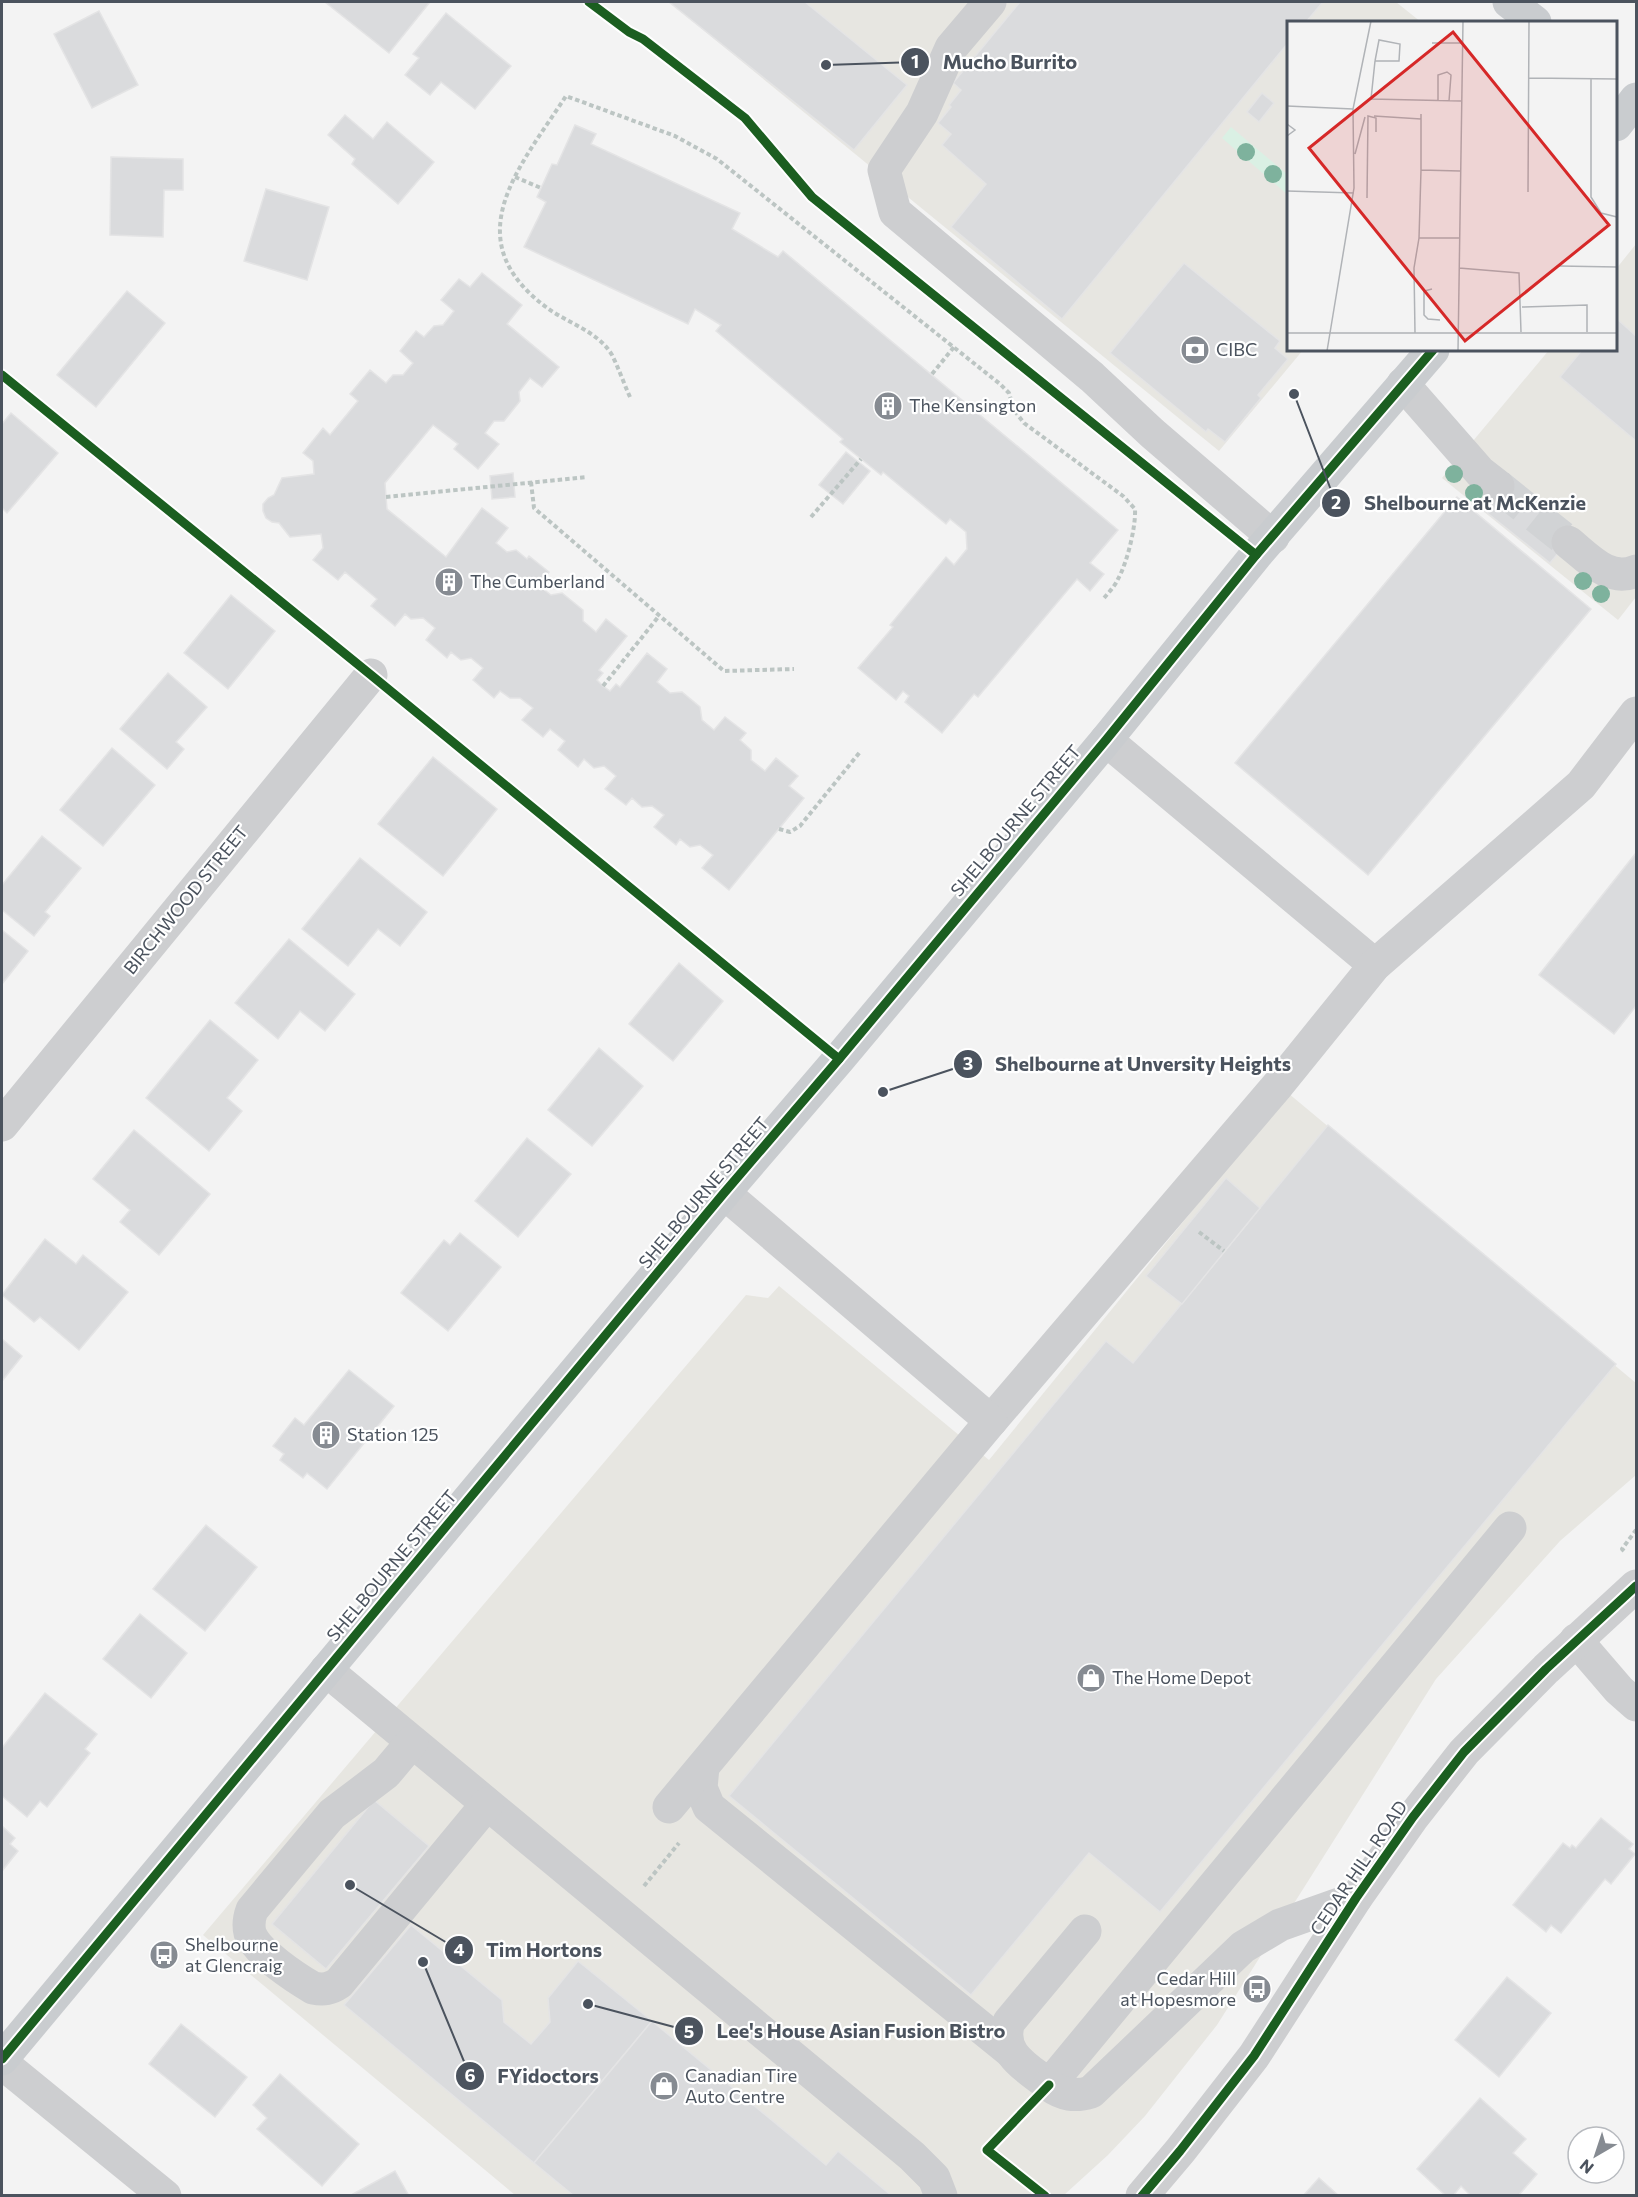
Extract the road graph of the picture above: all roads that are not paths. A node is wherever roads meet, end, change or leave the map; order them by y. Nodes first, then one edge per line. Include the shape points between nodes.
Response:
1 (990, 2) edge
2 (1509, 2) edge
3 (1534, 21) edge
4 (1431, 351) edge
5 (1403, 384) junction
6 (1498, 486) tunnel mouth
7 (1273, 537) junction
8 (1568, 542) tunnel mouth
9 (1636, 571) edge
10 (371, 675) dead end
11 (1636, 713) edge
12 (1106, 740) junction
13 (1375, 965) junction
14 (2, 1125) edge
15 (724, 1193) junction
16 (991, 1421) junction
17 (1510, 1528) dead end
18 (1636, 1586) edge
19 (1576, 1640) junction
20 (326, 1670) junction
21 (1636, 1705) edge
22 (412, 1742) junction
23 (703, 1767) junction
24 (487, 1804) junction
25 (669, 1807) dead end
26 (1356, 1898) junction
27 (1085, 1931) dead end
28 (1010, 2051) junction
29 (2, 2061) edge
30 (1049, 2085) junction
31 (165, 2196) edge
32 (941, 2196) edge
33 (1142, 2196) edge

1 - 7 street via 951,48 922,113 884,170 895,212 1085,371
2 - 3 main road
4 - 5 main road, SHELBOURNE STREET
5 - 6 street via 1480,472
5 - 7 main road, SHELBOURNE STREET
7 - 12 main road, SHELBOURNE STREET
8 - 9 street via 1611,574
10 - 14 street, BIRCHWOOD STREET
11 - 13 street via 1581,785
12 - 13 street
12 - 15 main road, SHELBOURNE STREET
13 - 16 street via 1278,1085
15 - 16 street
15 - 20 main road, SHELBOURNE STREET
16 - 23 street
17 - 30 street
18 - 19 street, CEDAR HILL ROAD
19 - 21 street
19 - 26 street, CEDAR HILL ROAD via 1464,1752
20 - 22 street
20 - 29 main road, SHELBOURNE STREET
22 - 24 street
22 - 24 street via 386,1773 332,1814 252,1910 249,1930 261,1949 313,1988 322,1990 339,1983
23 - 25 street
23 - 28 street via 701,1788 709,1807
24 - 32 street via 912,2156 934,2178
26 - 30 street via 1280,1925 1243,1947 1091,2092 1069,2095
26 - 33 street, CEDAR HILL ROAD via 1254,2056
27 - 28 street via 1009,2022 1006,2041
28 - 30 street
29 - 31 street

